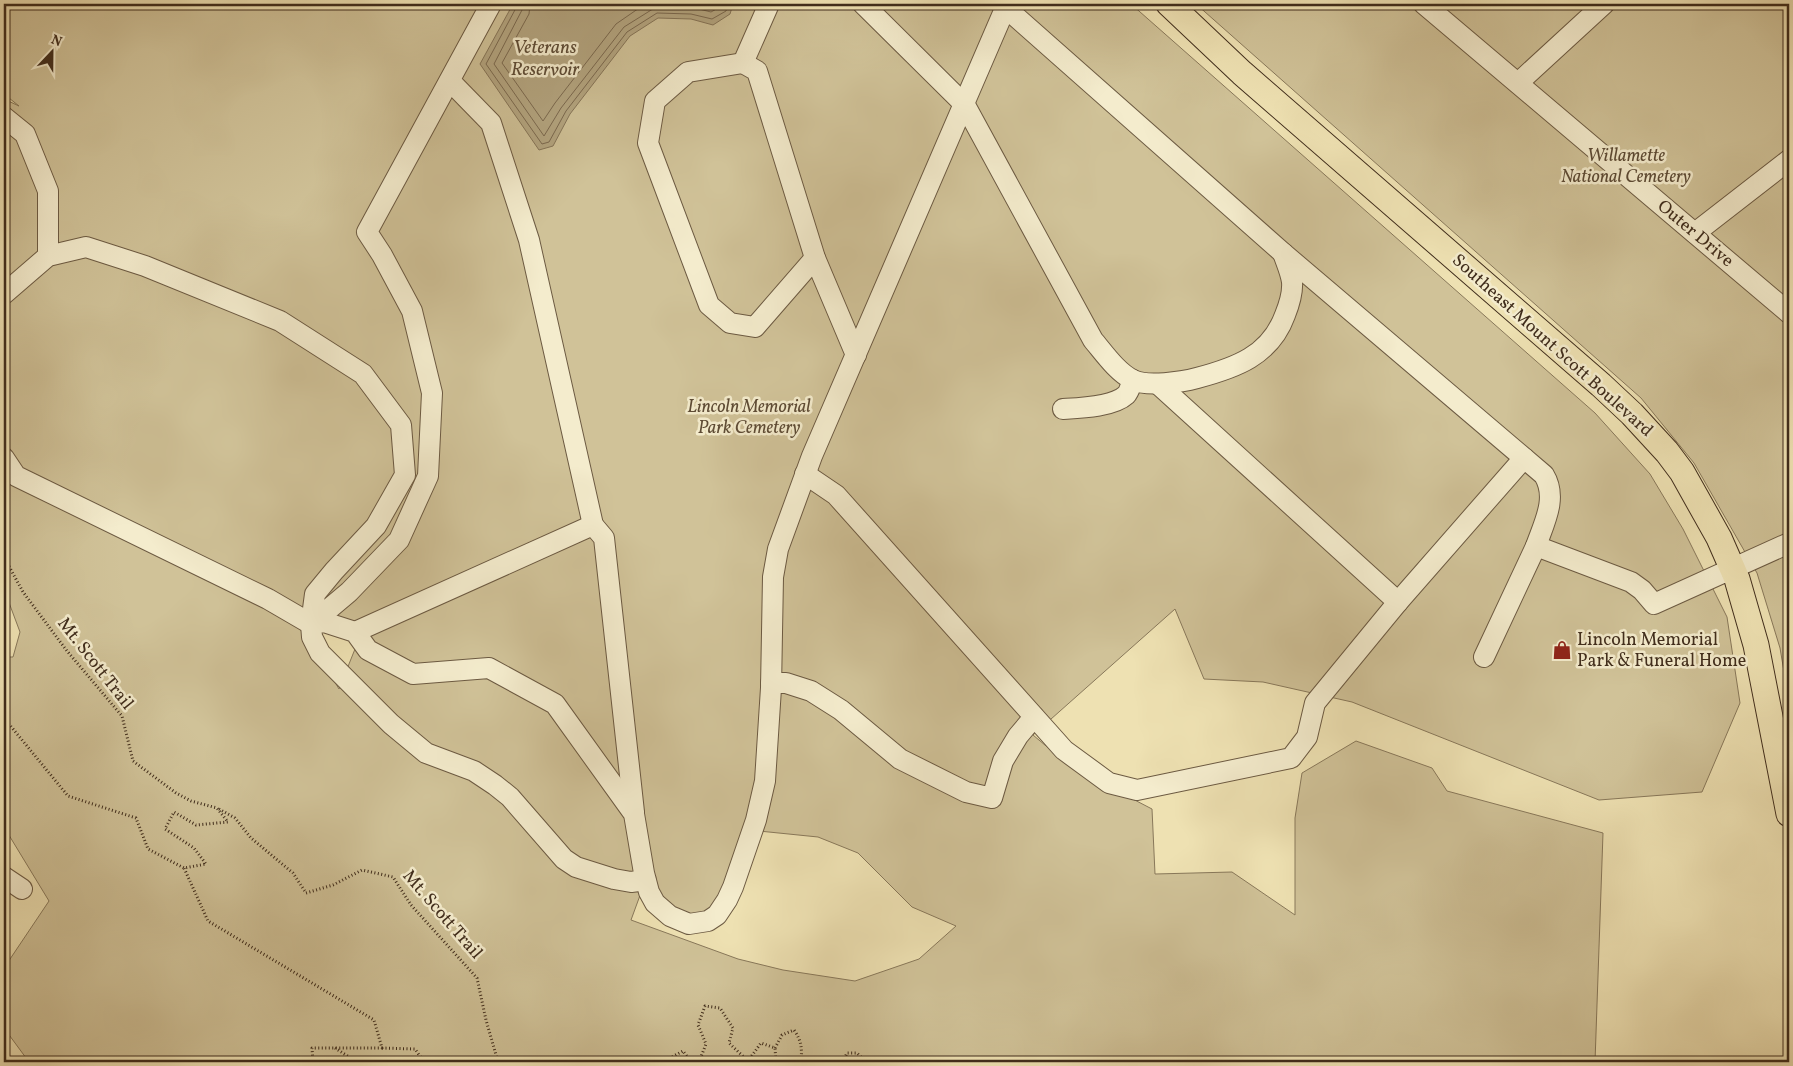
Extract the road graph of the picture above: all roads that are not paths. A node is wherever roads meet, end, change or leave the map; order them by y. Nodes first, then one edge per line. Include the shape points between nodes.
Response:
1 (492, 4) edge
2 (769, 4) edge
3 (863, 4) edge
4 (1168, 4) edge
5 (1424, 4) edge
6 (1604, 4) edge
7 (1006, 6) edge
8 (744, 63) junction
9 (450, 80) junction
10 (1518, 83) junction
11 (965, 105) junction
12 (4, 118) edge
13 (1789, 160) edge
14 (1695, 233) junction
15 (1284, 253) junction
16 (48, 256) junction
17 (815, 258) junction
18 (4, 294) edge
19 (1789, 313) edge
20 (856, 355) junction
21 (1134, 380) junction
22 (1158, 384) junction
23 (1063, 409) dead end
24 (4, 458) edge
25 (1524, 458) junction
26 (805, 474) junction
27 (592, 525) junction
28 (1789, 543) edge
29 (1536, 546) junction
30 (1732, 569) junction
31 (1398, 602) junction
32 (311, 624) junction
33 (355, 632) junction
34 (1484, 657) dead end
35 (771, 684) junction
36 (1034, 717) junction
37 (634, 814) junction
38 (1789, 814) edge
39 (4, 877) edge
40 (646, 880) junction
41 (22, 889) dead end

1 - 9 street
2 - 8 street
3 - 11 street
4 - 30 main road, Southeast Mount Scott Boulevard via 1242,73 1632,414 1682,472 1719,538
5 - 10 street, Outer Drive
6 - 10 street
7 - 11 street
7 - 15 street
8 - 17 street via 757,72
8 - 17 street via 688,72 655,101 648,143 709,305 730,323 755,327
9 - 27 street via 492,123 524,222
9 - 32 street via 367,232 412,311 432,393 428,476 399,540 349,592
10 - 14 street, Outer Drive
11 - 20 street
11 - 21 street via 1093,340 1112,363
12 - 16 street via 25,134 48,191
13 - 14 street
14 - 19 street, Outer Drive
15 - 22 street via 1292,282 1291,300 1281,327 1264,350 1228,370
15 - 25 street
16 - 18 street
16 - 32 street via 86,247 144,266 280,321 363,374 401,425 405,475 376,526 315,594
17 - 20 street
20 - 26 street
21 - 22 street
21 - 23 street via 1126,395 1114,401
22 - 31 street
24 - 32 street via 16,476 268,599
25 - 29 street via 1544,475 1550,485 1549,510
25 - 31 street
26 - 35 street via 778,549 773,577
26 - 36 street via 836,495
27 - 33 street
27 - 37 street via 604,538
28 - 30 street
29 - 30 street via 1631,582 1654,604
29 - 34 street
30 - 38 main road, Southeast Mount Scott Boulevard via 1744,598 1756,645
31 - 36 street via 1315,703 1307,736 1291,758 1137,790 1109,784 1064,750
32 - 33 street via 324,622
32 - 40 street via 312,638 320,653 391,724 426,753 474,772 495,785 510,797 564,859 576,867 614,879
33 - 37 street via 368,650 413,674 489,668 555,704
35 - 36 street via 786,683 811,691 841,710 900,760 966,792 992,798 1003,761
35 - 40 street via 765,780 756,820 727,900 708,921 688,924 670,916 655,902
37 - 40 street
39 - 41 street

